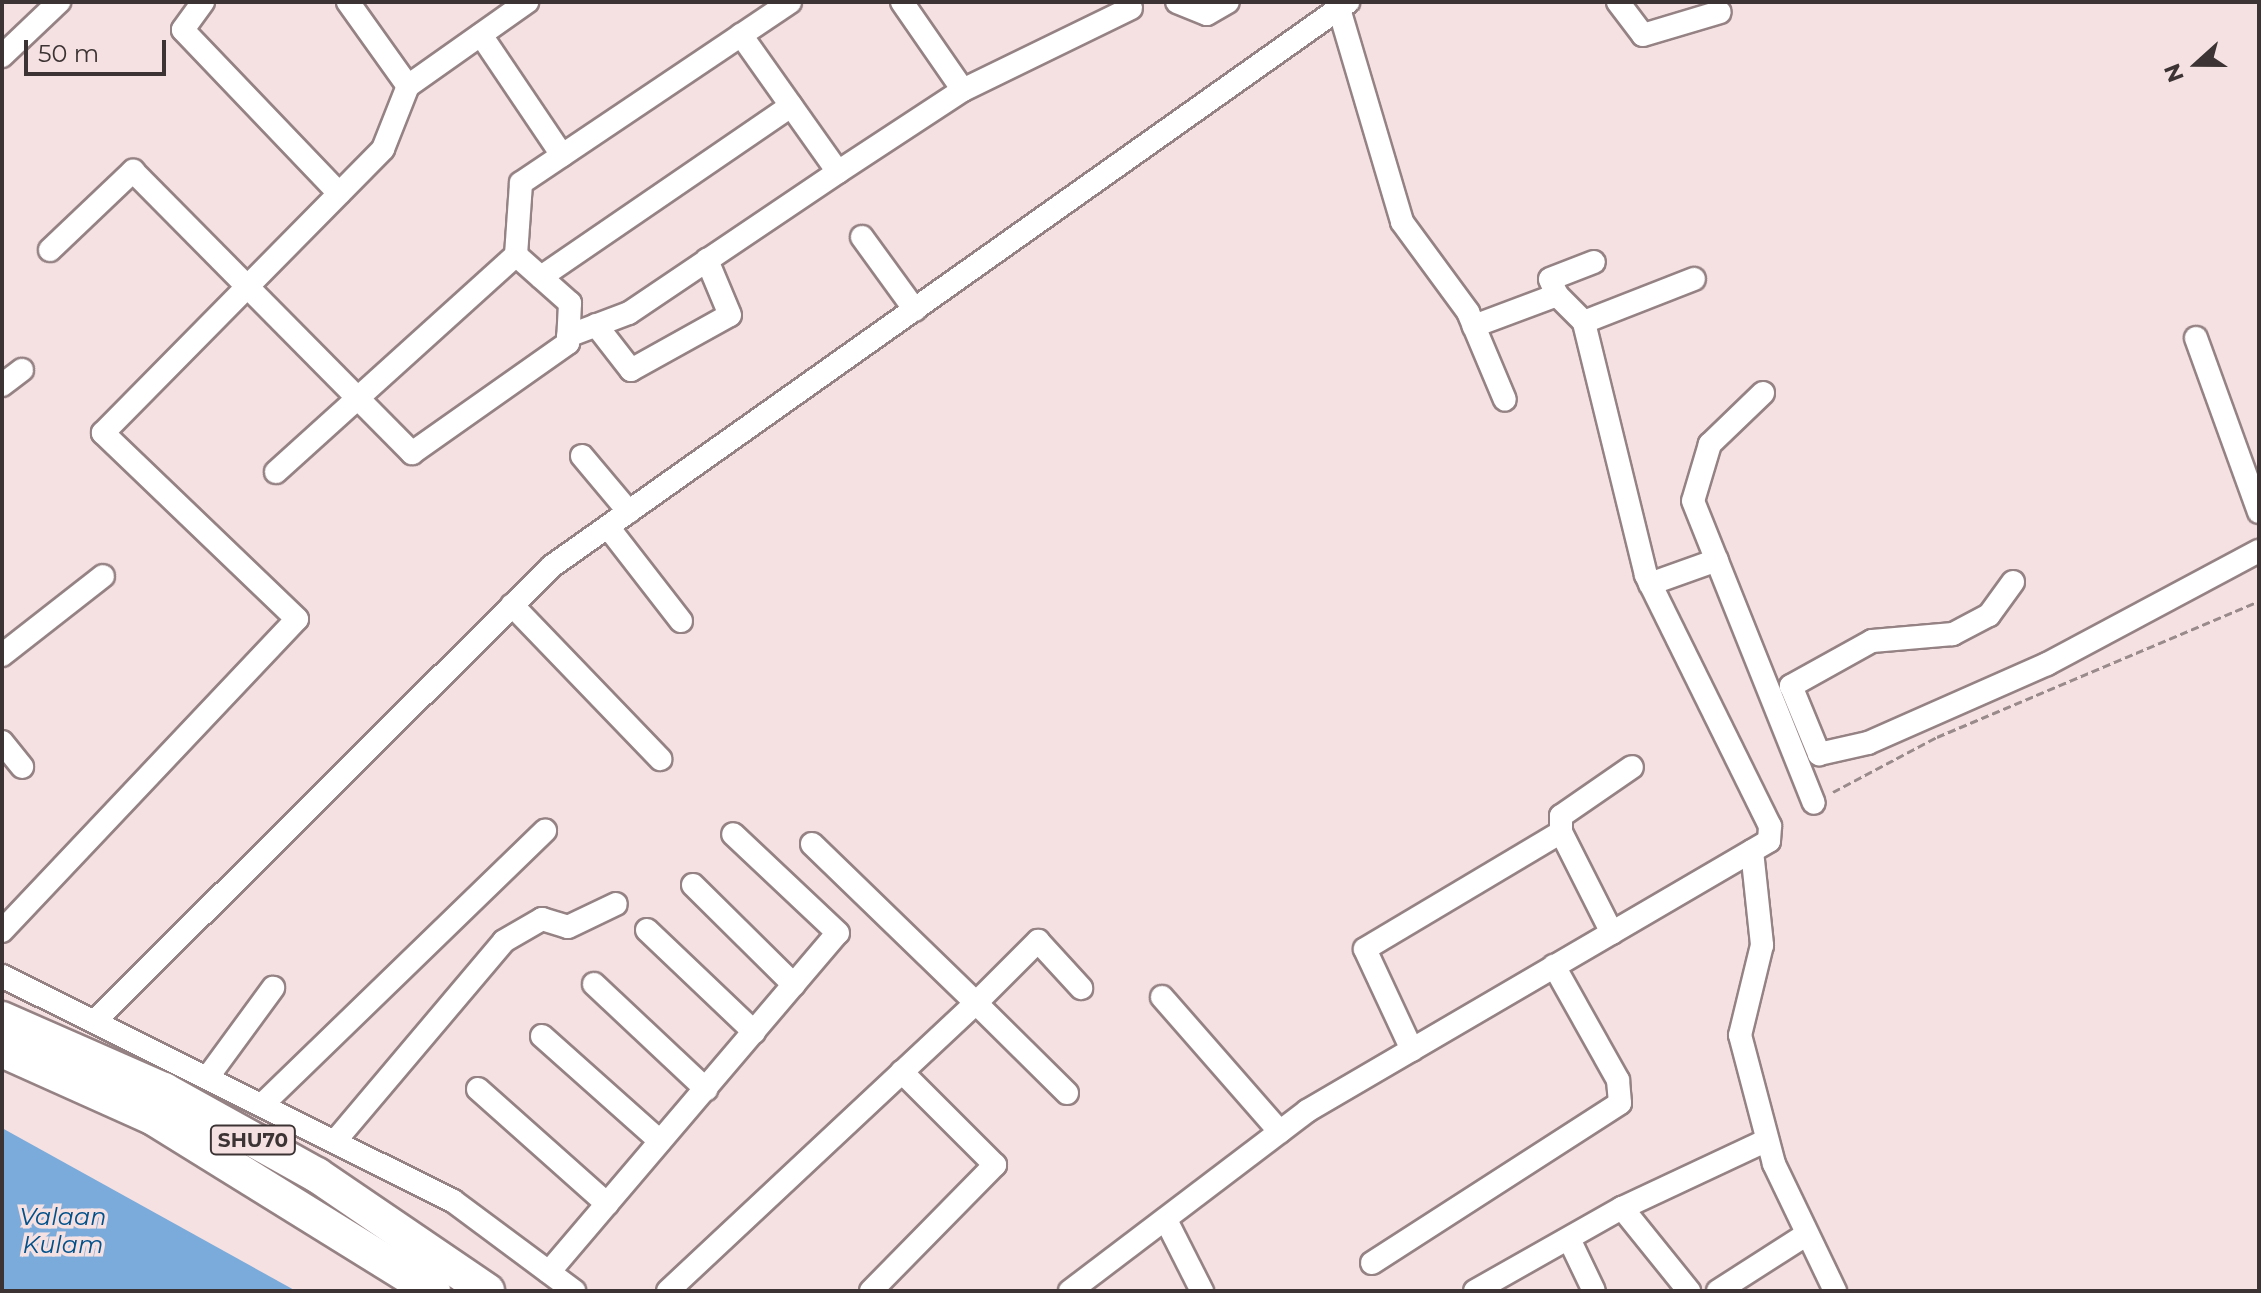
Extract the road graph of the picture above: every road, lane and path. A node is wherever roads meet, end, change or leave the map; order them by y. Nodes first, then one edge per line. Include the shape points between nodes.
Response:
1 (59, 2) edge
2 (203, 2) edge
3 (348, 2) edge
4 (527, 2) edge
5 (790, 2) edge
6 (902, 2) edge
7 (1177, 2) edge
8 (1228, 2) edge
9 (1618, 2) edge
10 (1341, 4) edge
11 (1131, 8) dead end
12 (1720, 12) dead end
13 (481, 35) junction
14 (741, 35) junction
15 (2, 56) edge
16 (408, 86) junction
17 (963, 90) junction
18 (791, 106) junction
19 (562, 155) junction
20 (838, 172) junction
21 (339, 193) junction
22 (862, 237) dead end
23 (50, 250) dead end
24 (516, 255) junction
25 (707, 260) junction
26 (1594, 262) dead end
27 (541, 277) junction
28 (1694, 279) dead end
29 (247, 286) junction
30 (1557, 295) junction
31 (915, 310) junction
32 (1584, 322) junction
33 (596, 325) junction
34 (1474, 326) junction
35 (568, 336) junction
36 (2196, 338) dead end
37 (22, 370) dead end
38 (2, 385) edge
39 (1763, 393) dead end
40 (356, 396) junction
41 (1505, 400) dead end
42 (582, 456) dead end
43 (276, 472) dead end
44 (629, 512) junction
45 (2259, 512) edge
46 (608, 527) junction
47 (2259, 551) edge
48 (1717, 560) junction
49 (103, 576) dead end
50 (2013, 582) dead end
51 (1650, 584) junction
52 (2259, 601) edge
53 (512, 605) junction
54 (681, 621) dead end
55 (2, 655) edge
56 (2, 742) edge
57 (660, 759) dead end
58 (22, 767) dead end
59 (1632, 767) dead end
60 (1814, 803) joint
61 (545, 831) dead end
62 (1561, 832) junction
63 (733, 834) dead end
64 (812, 844) dead end
65 (1752, 851) junction
66 (693, 885) dead end
67 (616, 904) dead end
68 (647, 930) dead end
69 (2, 931) edge
70 (1612, 933) junction
71 (1554, 966) junction
72 (2, 976) edge
73 (594, 984) dead end
74 (794, 985) junction
75 (273, 988) dead end
76 (1081, 988) dead end
77 (1162, 997) dead end
78 (976, 1003) junction
79 (2, 1019) edge
80 (96, 1020) junction
81 (754, 1032) junction
82 (542, 1036) dead end
83 (2, 1050) edge
84 (1412, 1050) junction
85 (902, 1072) junction
86 (210, 1074) junction
87 (478, 1089) dead end
88 (706, 1089) junction
89 (1067, 1093) dead end
90 (265, 1102) junction
91 (1280, 1132) junction
92 (336, 1140) junction
93 (1767, 1140) junction
94 (660, 1141) junction
95 (607, 1204) junction
96 (1622, 1208) junction
97 (1166, 1220) junction
98 (1804, 1236) junction
99 (1570, 1241) junction
100 (1372, 1263) dead end
101 (549, 1272) junction
102 (433, 1291) edge
103 (487, 1291) edge
104 (574, 1291) edge
105 (668, 1291) edge
106 (871, 1291) edge
107 (1070, 1291) edge
108 (1202, 1291) edge
109 (1475, 1291) edge
110 (1594, 1291) edge
111 (1689, 1291) edge
112 (1718, 1291) edge
113 (1835, 1291) edge

1 - 15 street
2 - 21 street via 183,30
3 - 16 street
4 - 13 street
5 - 14 street
6 - 17 street
7 - 8 street via 1207,14
9 - 12 street via 1643,35
10 - 31 street
10 - 34 street via 1402,222
11 - 17 street
13 - 16 street
13 - 19 street
14 - 18 street
14 - 19 street
16 - 21 street via 383,149
17 - 20 street
18 - 20 street
18 - 27 street
19 - 24 street via 521,183
20 - 25 street
21 - 29 street
22 - 31 street
23 - 29 street via 133,171
24 - 27 street
24 - 40 street
25 - 33 street via 629,313
25 - 33 street via 730,315 631,370
26 - 30 street via 1550,279
27 - 35 street via 570,303
28 - 32 street
29 - 40 street
29 - 69 street via 103,433 297,619
30 - 32 street
30 - 34 street
31 - 44 street
32 - 51 street
33 - 35 street
34 - 41 street
35 - 40 street via 412,453
36 - 45 street
37 - 38 street
39 - 48 street via 1710,444 1693,501
40 - 43 street
42 - 44 street
44 - 46 street
46 - 53 street
46 - 54 street
47 - 50 street via 2047,664 1868,743 1819,754 1791,686 1872,641 1953,634 1989,615
48 - 51 street
48 - 60 street
49 - 55 street
51 - 65 street via 1770,826 1769,841
52 - 60 path via 1937,737
53 - 57 street
53 - 80 street
56 - 58 street
59 - 62 street via 1561,816
61 - 90 street
62 - 70 street
62 - 84 street via 1365,949
63 - 74 street via 838,933
64 - 78 street
65 - 70 street
65 - 93 street via 1762,945 1740,1035
66 - 74 street
67 - 92 street via 568,927 542,919 504,941
68 - 81 street
70 - 71 street
71 - 84 street
71 - 100 street via 1618,1080 1620,1103
72 - 80 street
73 - 88 street
74 - 81 street
75 - 86 street
76 - 78 street via 1038,941
77 - 91 street
78 - 85 street
78 - 89 street
79 - 103 main road, SHU70 via 164,1090 317,1175
80 - 86 street
81 - 88 street
82 - 94 street
83 - 102 main road, SHU70 via 152,1117
84 - 91 street
85 - 105 street
85 - 106 street via 995,1165
86 - 90 street
87 - 95 street
88 - 94 street
90 - 92 street
91 - 97 street
92 - 101 street via 453,1201
93 - 96 street
93 - 98 street
94 - 95 street
95 - 101 street
96 - 99 street
96 - 111 street
97 - 107 street
97 - 108 street
98 - 112 street
98 - 113 street
99 - 109 street
99 - 110 street
101 - 104 street

